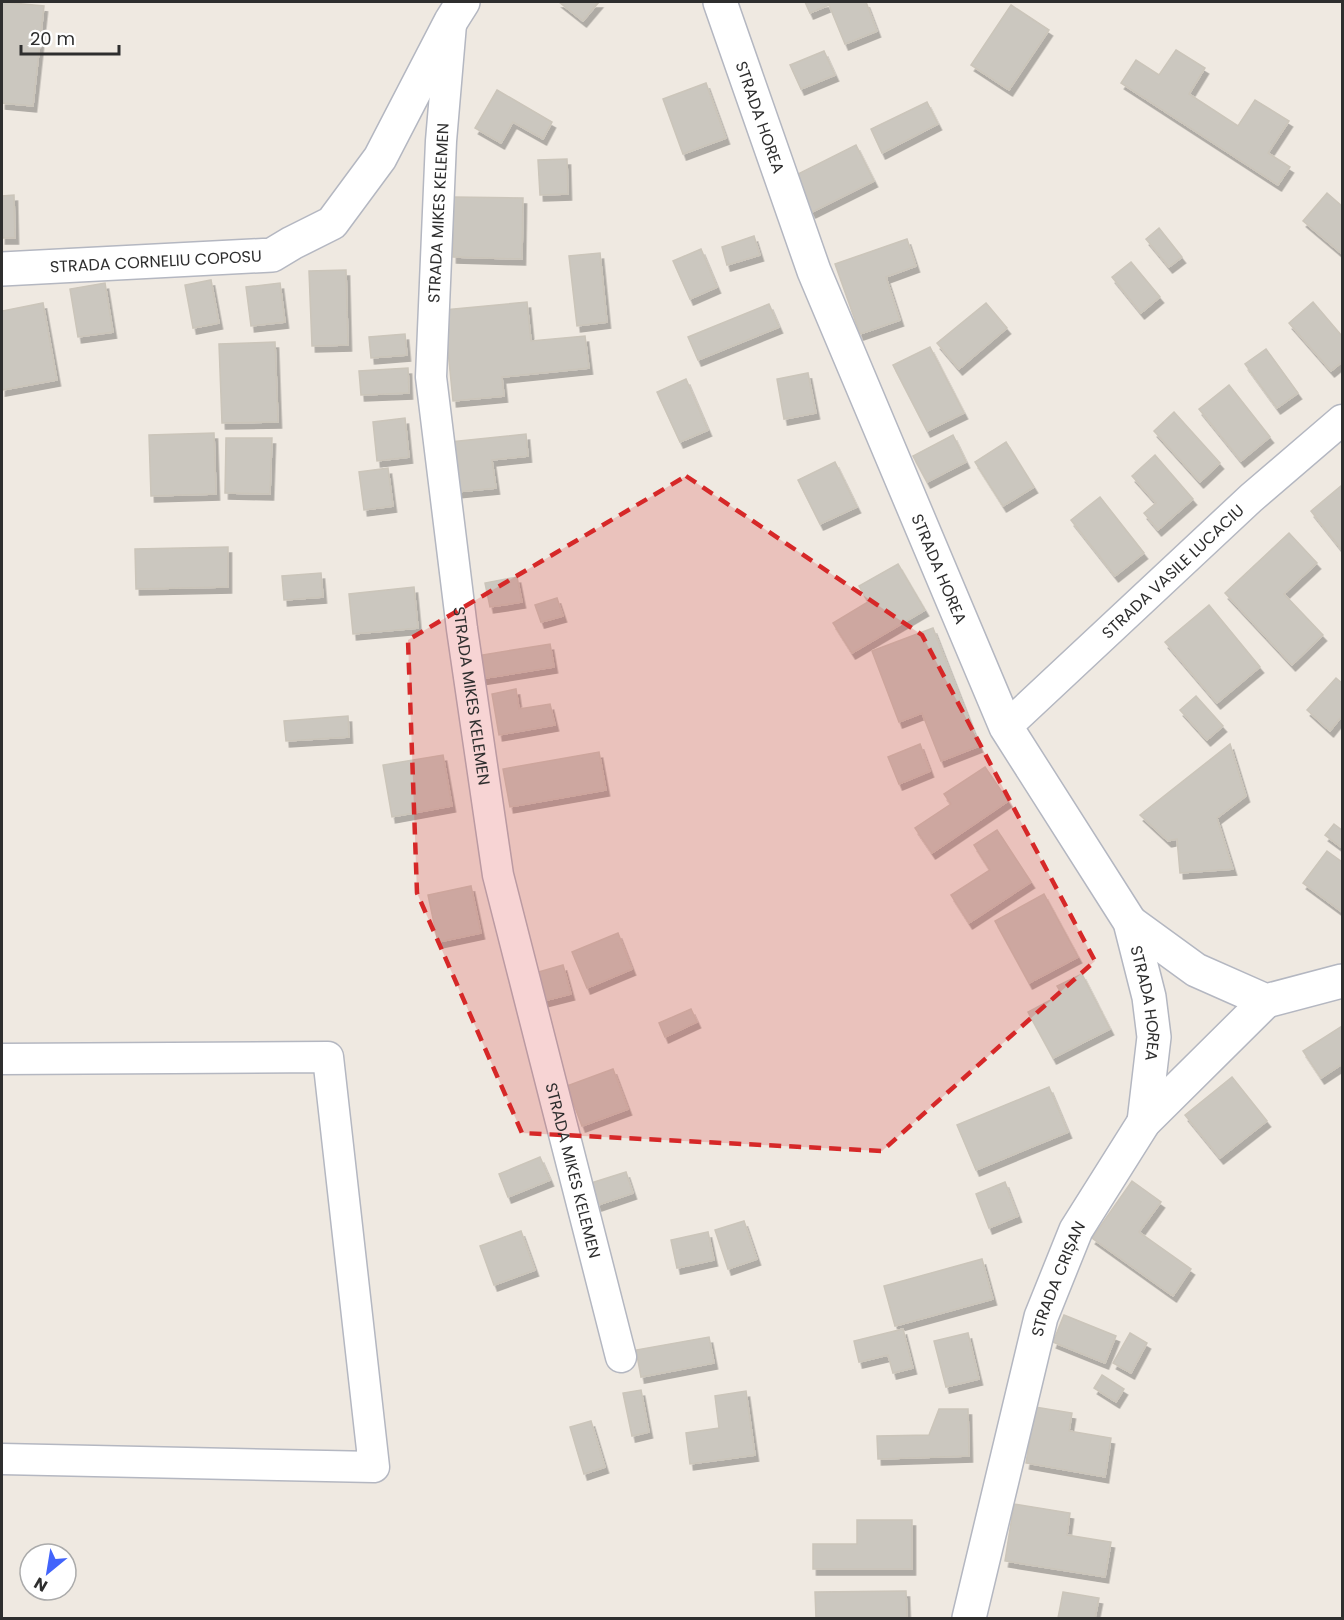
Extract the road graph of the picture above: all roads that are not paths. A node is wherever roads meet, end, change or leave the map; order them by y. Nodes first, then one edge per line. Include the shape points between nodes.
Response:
1 (720, 2) edge
2 (457, 11) edge
3 (2, 269) edge
4 (1342, 420) edge
5 (1006, 727) junction
6 (1130, 922) junction
7 (1342, 981) edge
8 (1266, 1001) junction
9 (2, 1059) edge
10 (1144, 1122) junction
11 (621, 1357) dead end
12 (2, 1459) edge
13 (969, 1618) edge

1 - 5 street, STRADA HOREA via 814,271
2 - 3 street, STRADA CORNELIU COPOSU via 380,159 332,223 272,255
2 - 11 street, STRADA MIKES KELEMEN via 441,141 431,377 460,617 498,875
4 - 5 street, STRADA VASILE LUCACIU via 1251,498
5 - 6 street, STRADA HOREA
6 - 8 street via 1196,970
6 - 10 street, STRADA HOREA via 1149,997 1154,1037
7 - 8 street
8 - 10 street, STRADA CRIȘAN
9 - 12 street via 328,1057 374,1467
10 - 13 street, STRADA CRIȘAN via 1076,1230 1041,1317

